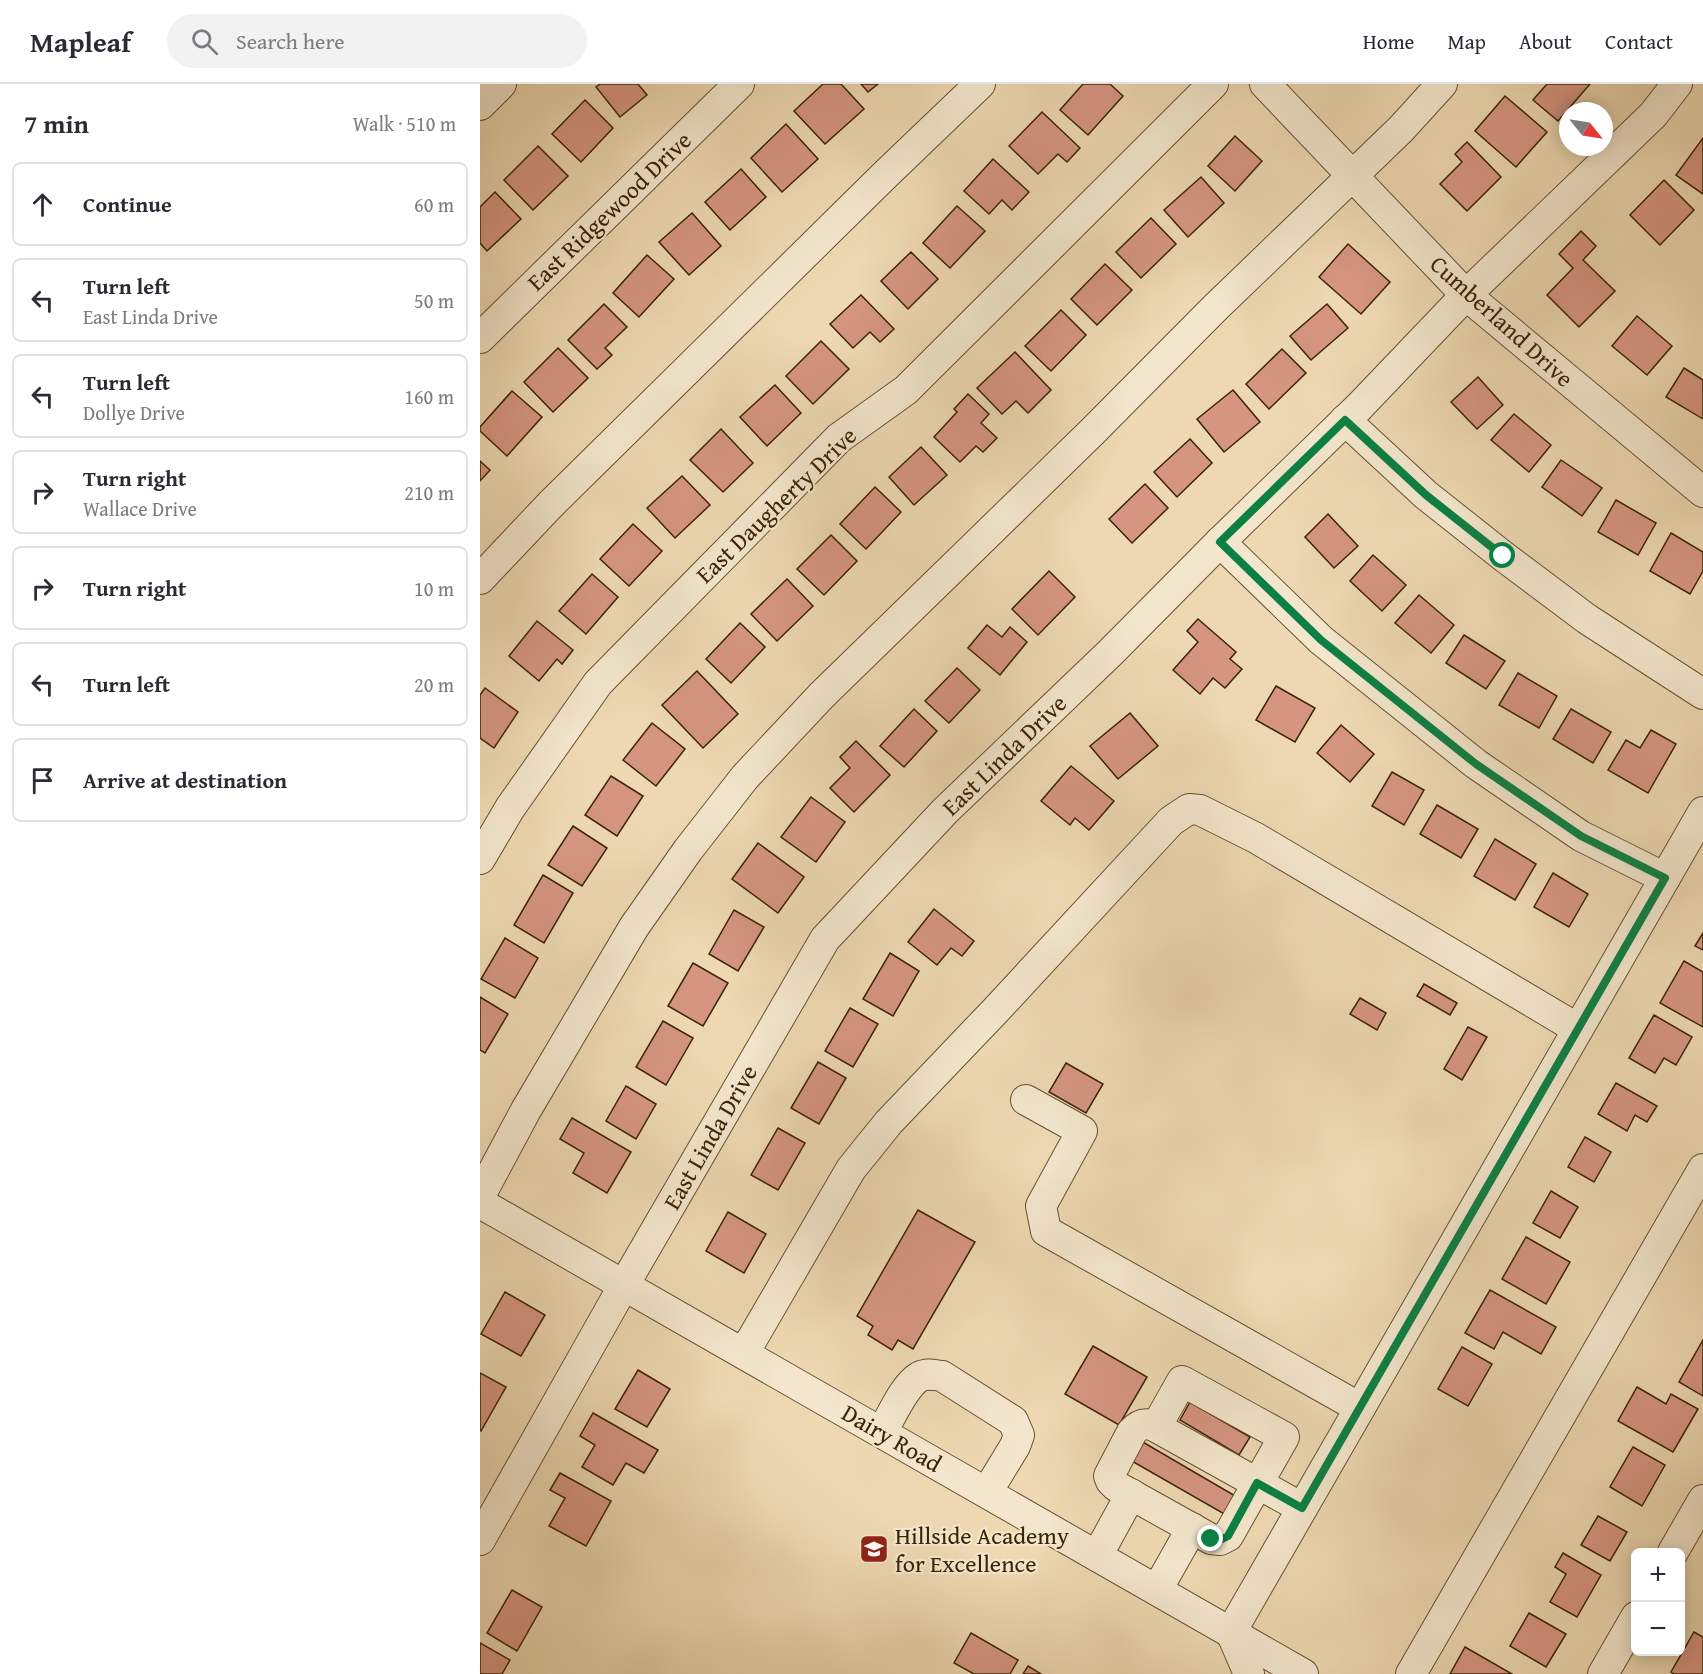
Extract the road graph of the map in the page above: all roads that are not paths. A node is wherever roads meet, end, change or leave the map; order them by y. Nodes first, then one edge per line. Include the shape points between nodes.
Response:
1 (501, 84) edge
2 (739, 84) edge
3 (980, 84) edge
4 (1213, 84) edge
5 (1265, 84) edge
6 (1442, 84) edge
7 (1677, 84) edge
8 (480, 105) edge
9 (1352, 176) junction
10 (1466, 296) junction
11 (480, 338) edge
12 (1345, 420) junction
13 (1703, 492) edge
14 (1220, 542) junction
15 (480, 579) edge
16 (1703, 694) edge
17 (1703, 812) edge
18 (480, 859) edge
19 (1665, 878) junction
20 (1578, 1029) junction
21 (1026, 1100) dead end
22 (1703, 1169) edge
23 (480, 1196) edge
24 (480, 1203) edge
25 (624, 1285) junction
26 (744, 1353) junction
27 (1360, 1408) junction
28 (1156, 1427) junction
29 (882, 1432) junction
30 (1257, 1483) junction
31 (987, 1492) junction
32 (1131, 1494) junction
33 (1703, 1500) edge
34 (1302, 1508) junction
35 (1192, 1528) junction
36 (480, 1540) edge
37 (1675, 1548) edge
38 (1097, 1556) junction
39 (1157, 1590) junction
40 (1631, 1624) edge
41 (1231, 1632) junction
42 (1249, 1674) edge
43 (1303, 1674) edge
44 (1411, 1674) edge
45 (1603, 1674) edge

1 - 8 street
2 - 11 street, East Ridgewood Drive
3 - 15 street via 550,505
4 - 18 street, East Daugherty Drive via 906,390 839,438 598,683 510,808
5 - 9 street, Cumberland Drive
6 - 9 street
7 - 10 street, East Linda Drive via 1653,115
9 - 10 street, Cumberland Drive
9 - 23 street via 830,687 745,777 634,927
10 - 12 street, East Linda Drive
10 - 13 street, Cumberland Drive
12 - 14 street, East Linda Drive
12 - 16 street via 1426,495 1503,556 1587,619
14 - 19 street via 1321,640 1476,764 1581,836
14 - 25 street, East Linda Drive via 945,811 825,939
17 - 19 street
19 - 20 street
20 - 26 street via 1256,838 1189,808 1171,822 889,1122 851,1169
20 - 27 street
21 - 27 street via 1082,1131 1041,1206 1046,1231
22 - 44 street
24 - 25 street, Dairy Road
25 - 26 street, Dairy Road
25 - 36 street, East Linda Drive
26 - 29 street, Dairy Road
27 - 34 street
28 - 30 street
28 - 30 street via 1182,1381 1284,1437
28 - 32 street via 1137,1427 1109,1476 1116,1486
29 - 31 street, Dairy Road
29 - 31 street via 918,1377 942,1376 1013,1421 1019,1435
30 - 34 street
30 - 35 street via 1228,1536 1211,1539
31 - 38 street, Dairy Road
32 - 35 street
32 - 38 street
33 - 37 street
34 - 41 street
35 - 39 street
38 - 39 street, Dairy Road
39 - 41 street, Dairy Road
40 - 45 street
41 - 42 street
41 - 43 street, Dairy Road

